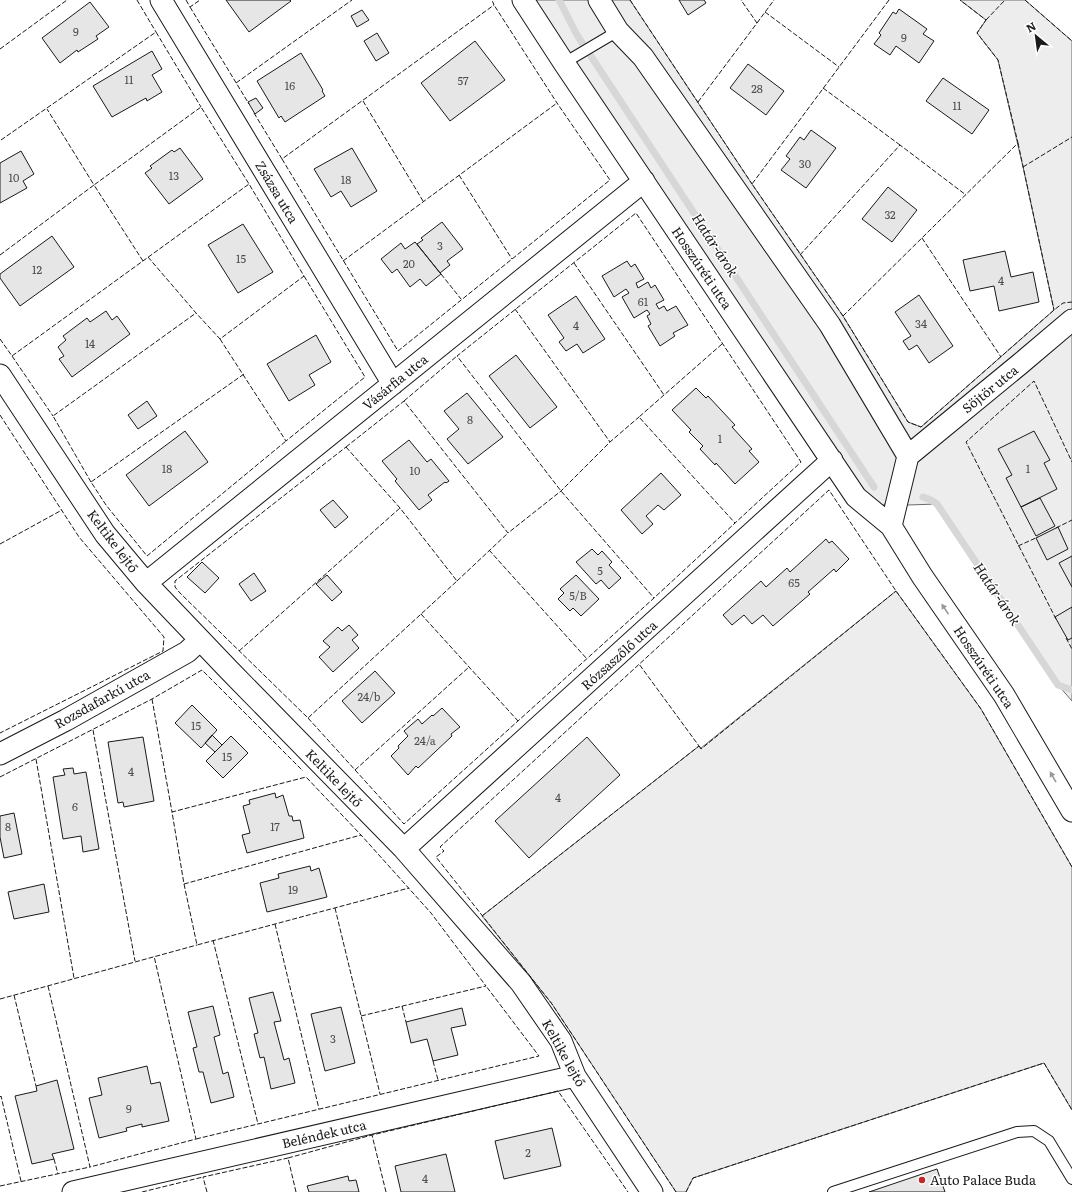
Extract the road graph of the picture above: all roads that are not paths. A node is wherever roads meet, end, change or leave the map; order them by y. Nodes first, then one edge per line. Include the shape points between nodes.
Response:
1 (161, 0) edge
2 (523, 0) edge
3 (598, 0) edge
4 (618, 31) junction
5 (564, 64) junction
6 (644, 182) junction
7 (1072, 320) edge
8 (0, 375) edge
9 (393, 384) junction
10 (908, 456) junction
11 (832, 460) junction
12 (891, 526) junction
13 (146, 583) junction
14 (200, 640) junction
15 (0, 754) edge
16 (1072, 811) edge
17 (404, 849) junction
18 (575, 1076) junction
19 (1072, 1179) edge
20 (73, 1192) edge
21 (652, 1192) edge
22 (832, 1192) edge

1 - 9 street, Zsázsa utca
2 - 5 street, Hosszúréti utca
3 - 4 street
4 - 5 lane
4 - 10 street via 643,57 830,325
5 - 6 street, Hosszúréti utca
6 - 9 street, Vásárfia utca
6 - 11 street, Hosszúréti utca
7 - 10 street, Söjtör utca
8 - 13 street, Keltike lejtő via 105,534
9 - 13 street, Vásárfia utca
10 - 12 street
11 - 12 street, Hosszúréti utca via 856,497
11 - 17 street, Rózsaszőlő utca
16 -> 12 street, Hosszúréti utca via 1004,695 922,576
13 - 14 street, Keltike lejtő
14 - 15 street, Rozsdafarkú utca via 187,652
14 - 17 street, Keltike lejtő
17 - 18 street, Keltike lejtő via 521,983 561,1041
18 - 20 street, Beléndek utca
18 - 21 street, Keltike lejtő
19 - 22 lane via 1049,1141 1034,1131 1017,1132

